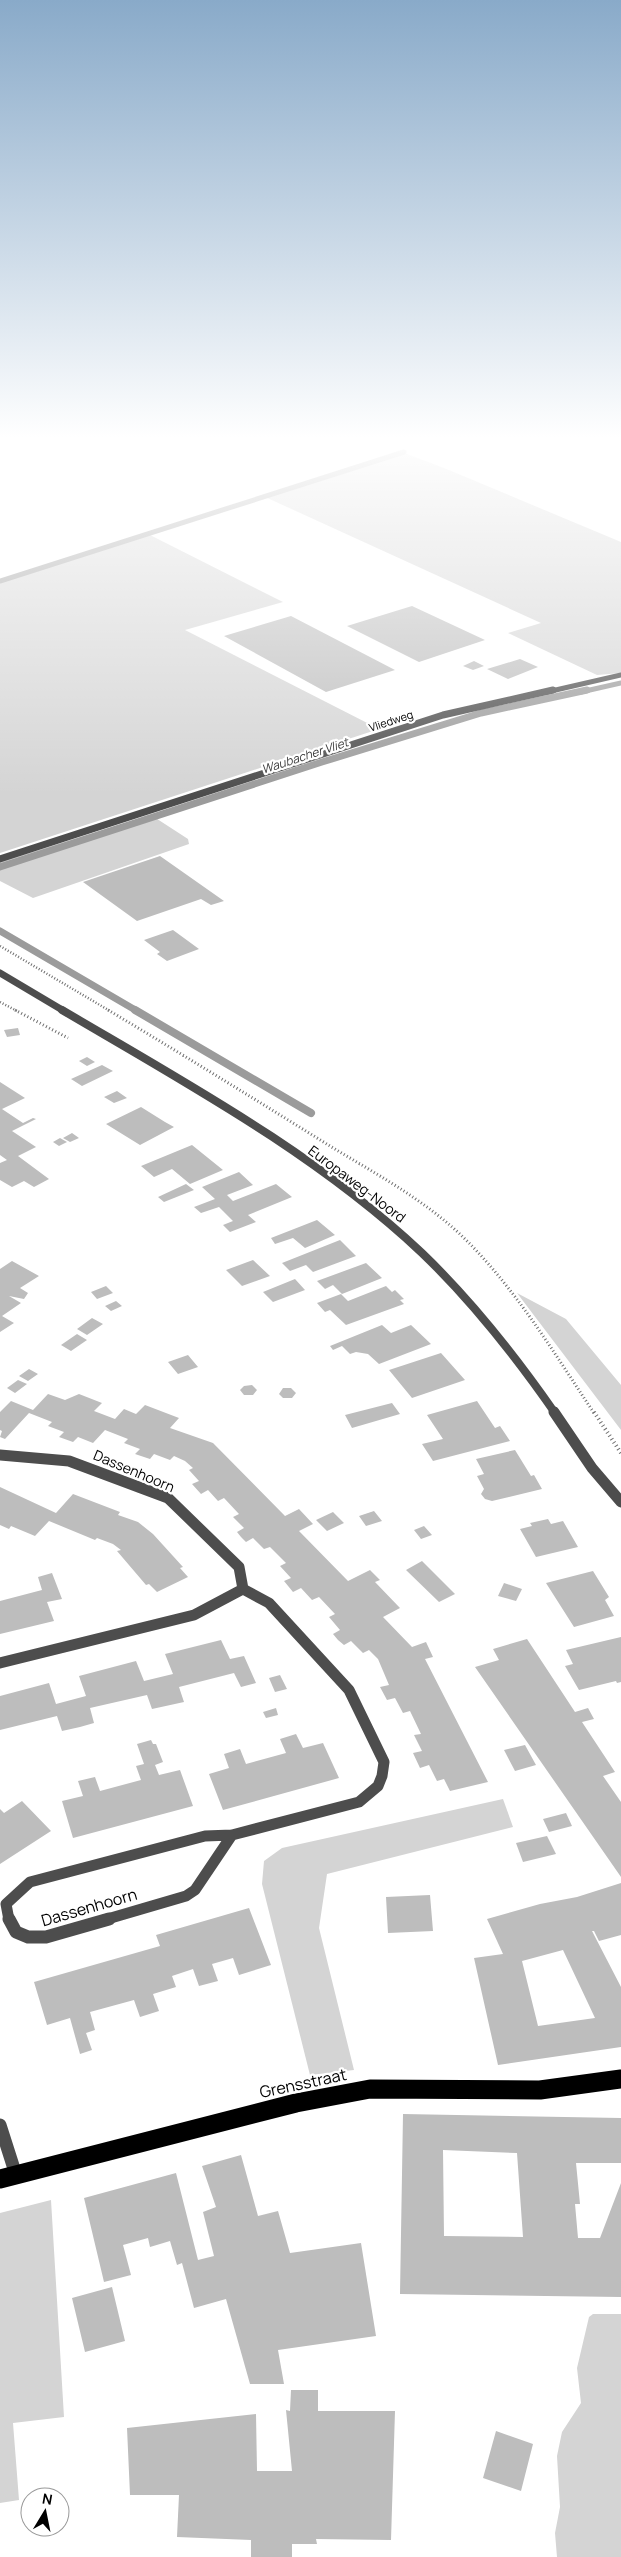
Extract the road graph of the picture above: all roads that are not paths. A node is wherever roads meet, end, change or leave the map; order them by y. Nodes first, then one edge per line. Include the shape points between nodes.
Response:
1 (621, 675) edge
2 (0, 859) edge
3 (0, 973) edge
4 (0, 1455) edge
5 (621, 1502) edge
6 (243, 1590) junction
7 (0, 1663) edge
8 (232, 1835) junction
9 (621, 2079) edge
10 (0, 2125) edge
11 (8, 2177) edge

1 - 2 street, Vliedweg via 443,715
3 - 5 street, Europaweg-Noord via 237,1116 324,1173 378,1214 441,1272 483,1318
4 - 6 street, Dassenhoorn via 69,1461 168,1498 239,1567
6 - 7 street via 194,1615
6 - 8 street, Dassenhoorn via 269,1603 349,1690 384,1762 384,1773 373,1794 359,1802
8 - 8 street, Dassenhoorn via 195,1890 186,1896 33,1939 17,1934 8,1923 6,1904 30,1882 205,1836
9 - 11 main road, Grensstraat via 540,2090 370,2090 296,2103
10 - 11 street

